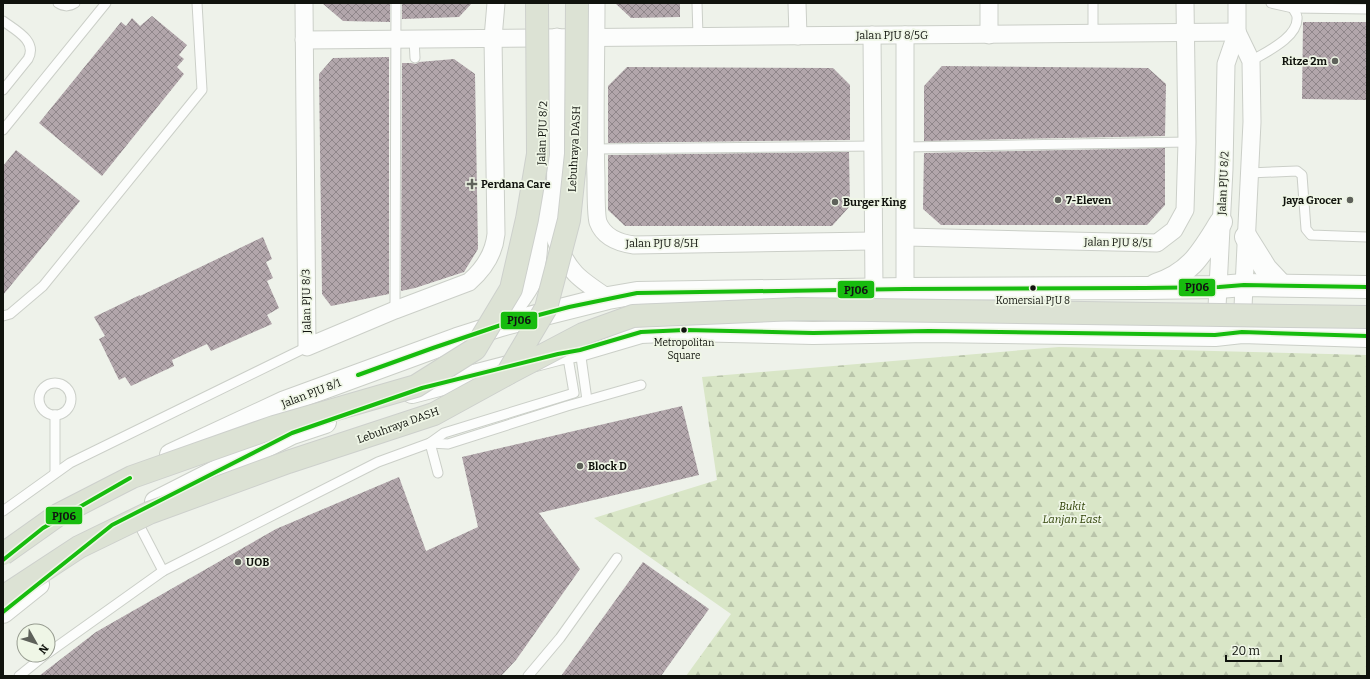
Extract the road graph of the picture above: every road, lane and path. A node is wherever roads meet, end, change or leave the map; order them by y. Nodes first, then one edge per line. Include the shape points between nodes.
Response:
1 (58, 3) edge
2 (75, 3) edge
3 (106, 3) edge
4 (197, 3) edge
5 (304, 3) edge
6 (396, 3) edge
7 (496, 3) edge
8 (538, 3) edge
9 (546, 3) edge
10 (577, 3) edge
11 (596, 3) edge
12 (697, 3) edge
13 (797, 3) edge
14 (990, 3) edge
15 (1093, 3) edge
16 (1185, 3) edge
17 (1238, 3) edge
18 (1271, 3) edge
19 (1293, 8) junction
20 (1367, 9) edge
21 (3, 21) edge
22 (1237, 32) junction
23 (1184, 33) junction
24 (1093, 34) junction
25 (872, 35) junction
26 (905, 35) junction
27 (989, 35) junction
28 (698, 36) junction
29 (798, 36) junction
30 (552, 37) junction
31 (596, 37) junction
32 (493, 38) junction
33 (396, 39) junction
34 (414, 39) junction
35 (304, 40) junction
36 (415, 58) dead end
37 (1251, 61) junction
38 (3, 90) edge
39 (3, 130) edge
40 (1187, 142) junction
41 (874, 146) junction
42 (906, 147) junction
43 (595, 149) junction
44 (1249, 173) junction
45 (1221, 222) junction
46 (906, 237) junction
47 (1246, 237) junction
48 (1367, 237) edge
49 (872, 241) junction
50 (1280, 284) junction
51 (1244, 285) junction
52 (1219, 287) junction
53 (1367, 287) edge
54 (1145, 288) junction
55 (905, 289) junction
56 (874, 290) junction
57 (608, 298) junction
58 (395, 310) junction
59 (3, 316) edge
60 (1367, 317) edge
61 (501, 325) junction
62 (1242, 332) junction
63 (1215, 335) junction
64 (1367, 336) edge
65 (306, 347) junction
66 (574, 351) junction
67 (507, 374) junction
68 (641, 385) dead end
69 (587, 400) junction
70 (55, 415) dead end
71 (430, 443) junction
72 (55, 473) junction
73 (438, 473) dead end
74 (3, 511) edge
75 (133, 514) junction
76 (3, 554) edge
77 (617, 558) dead end
78 (3, 560) edge
79 (163, 571) junction
80 (3, 597) edge
81 (3, 612) edge
82 (56, 647) edge
83 (35, 663) edge
84 (19, 676) edge
85 (528, 676) edge

1 - 2 lane via 65,7
3 - 39 lane
4 - 59 lane via 202,90 43,286 10,314
5 - 35 street, Jalan PJU 8/3
6 - 33 lane
7 - 32 street, Jalan PJU 8/3
8 - 76 highway, bridge via 538,154 527,219 511,289 475,349 416,386 274,427 132,477 58,515
9 - 30 street, Jalan PJU 8/2
10 - 67 highway, Lebuhraya DASH, bridge via 576,154 569,220 546,308
11 - 31 street, Jalan PJU 8/5H
12 - 28 lane
13 - 29 street
14 - 27 street
15 - 24 lane
16 - 23 street, Jalan PJU 8/5I
17 - 22 street, Jalan PJU 8/2
18 - 19 lane
19 - 20 lane
19 - 37 lane via 1297,17 1295,27 1288,36
21 - 38 lane via 26,40 32,49 28,59
22 - 23 street, Jalan PJU 8/5G
22 - 37 street, Jalan PJU 8/2
22 - 45 street, Jalan PJU 8/2 via 1226,64
23 - 24 street, Jalan PJU 8/5G
23 - 40 street, Jalan PJU 8/5I
24 - 27 street, Jalan PJU 8/5G
25 - 26 street, Jalan PJU 8/5G
25 - 29 street, Jalan PJU 8/5G
25 - 41 street
26 - 27 street, Jalan PJU 8/5G
26 - 42 street
28 - 29 street, Jalan PJU 8/5G
28 - 31 street, Jalan PJU 8/5G
30 - 31 street, Jalan PJU 8/5G
30 - 32 street
30 - 57 street, Jalan PJU 8/2 via 555,238 569,267 584,283
30 - 61 street, Jalan PJU 8/2 via 537,264 532,282 523,298
31 - 43 street, Jalan PJU 8/5H
32 - 34 street
32 - 58 street, Jalan PJU 8/3 via 495,246 478,275 469,282
33 - 34 street
33 - 35 street
33 - 58 lane
34 - 36 lane
35 - 65 street, Jalan PJU 8/3
37 - 44 street, Jalan PJU 8/2 via 1252,122
40 - 42 lane
40 - 46 street, Jalan PJU 8/5I via 1185,210 1174,230 1157,243
41 - 43 lane
41 - 49 street
42 - 46 street
43 - 49 street, Jalan PJU 8/5H via 598,221 605,233 621,244
44 - 47 street, Jalan PJU 8/2
44 - 48 lane via 1297,171 1302,175 1306,229 1311,235
45 - 52 street, Jalan PJU 8/2
45 - 54 main road via 1200,255 1187,269 1166,282
46 - 55 street
47 - 50 main road via 1266,269
47 - 51 street, Jalan PJU 8/2
49 - 56 street
50 - 51 main road, Jalan PJU 8/1
50 - 53 main road, Jalan PJU 8/1
51 - 52 main road, Jalan PJU 8/1
51 - 62 street, Jalan PJU 8/2
52 - 54 main road, Jalan PJU 8/1
52 - 63 street, Jalan PJU 8/2
54 - 55 main road, Jalan PJU 8/1
55 - 56 main road, Jalan PJU 8/1
56 - 57 main road, Jalan PJU 8/1 via 637,294
57 - 61 main road, Jalan PJU 8/1
58 - 65 street, Jalan PJU 8/3
60 - 67 highway, bridge via 797,309 633,316 583,334
61 - 78 main road, Jalan PJU 8/1 via 285,402 178,452 43,528
62 - 63 main road
62 - 64 main road
63 - 66 main road via 685,330 641,332
65 - 72 lane via 70,463
66 - 69 lane
66 - 71 lane via 574,393 444,433
66 - 75 main road via 422,388 292,433
67 - 80 highway, Lebuhraya DASH, bridge via 434,414 288,462 149,513 79,547
68 - 69 lane
69 - 71 lane via 448,444
70 - 72 lane
71 - 73 lane
71 - 79 lane via 378,462
72 - 74 lane
75 - 79 lane
75 - 81 main road via 112,525
77 - 85 lane via 560,638
79 - 82 lane
83 - 84 lane

